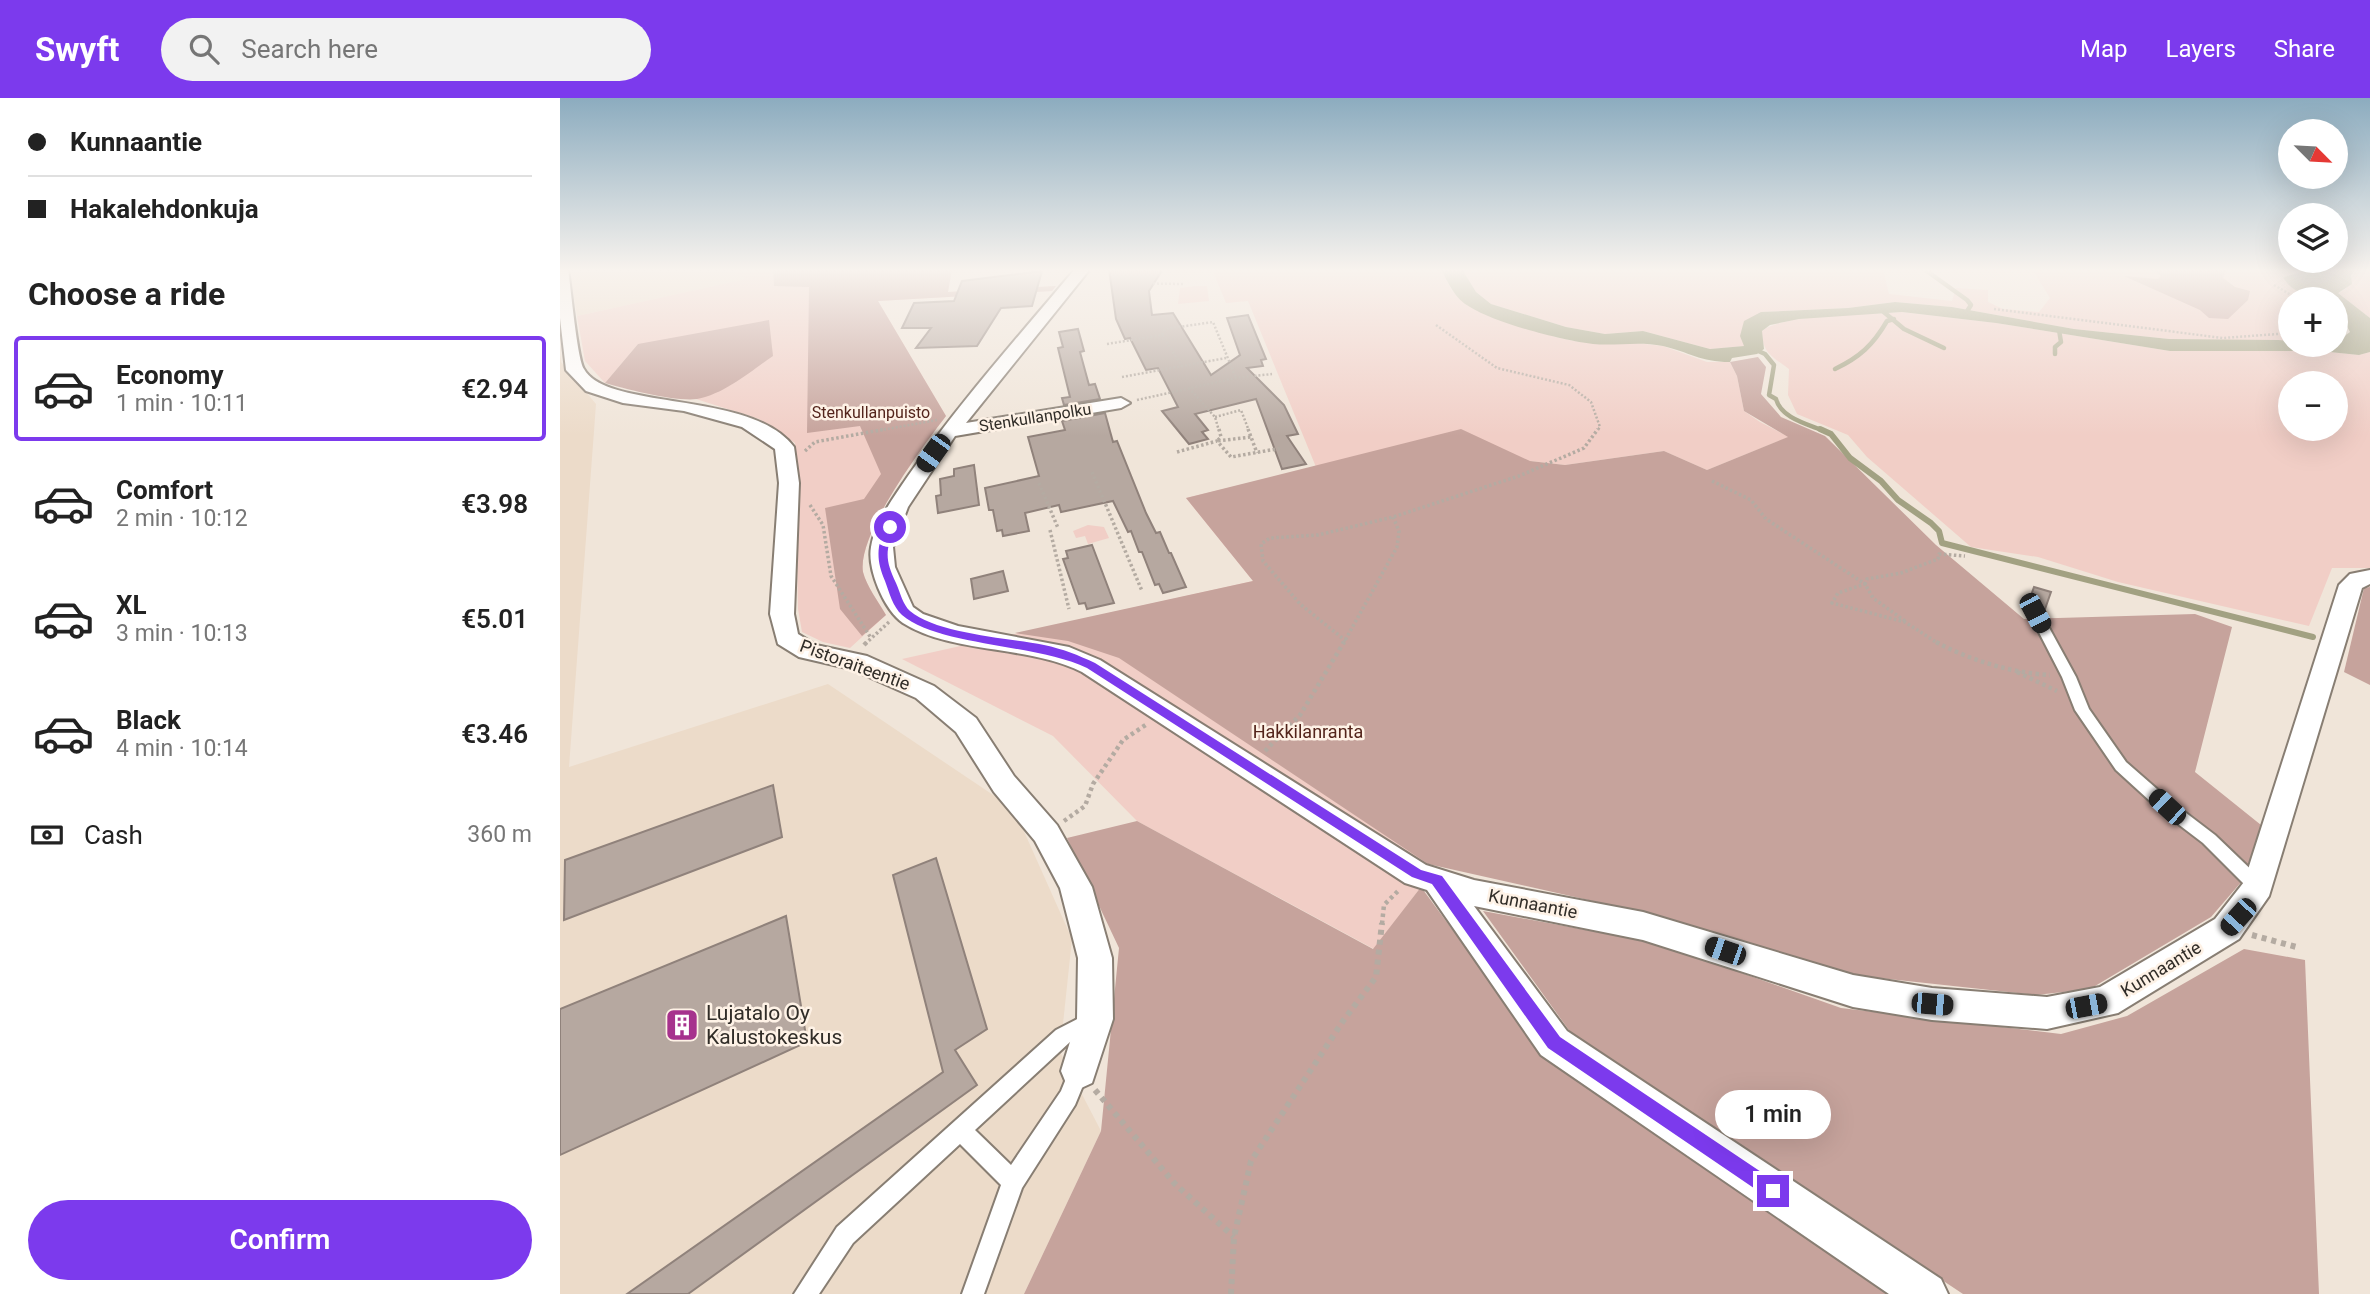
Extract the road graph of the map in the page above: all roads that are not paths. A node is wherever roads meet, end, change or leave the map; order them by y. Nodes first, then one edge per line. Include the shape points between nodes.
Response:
1 (569, 325) edge
2 (1033, 325) edge
3 (1127, 402) road end
4 (944, 425) junction
5 (2370, 577) edge
6 (2035, 613) dead end
7 (1427, 877) junction
8 (2258, 887) junction
9 (1095, 1019) junction
10 (1079, 1071) joint
11 (961, 1130) junction
12 (1013, 1182) junction
13 (805, 1294) edge
14 (972, 1294) edge
15 (1926, 1294) edge

1 - 9 street, Pistoraiteentie via 575,370 592,387 623,398 685,406 749,423 784,447 789,483 782,614 787,638 808,651 848,660 925,692 966,725 1004,783 1046,833 1076,887 1095,958
2 - 4 street
3 - 4 street, Stenkullanpolku
4 - 7 street, Kunnaantie via 898,507 882,547 884,567 903,611 953,633 1069,655 1091,666
5 - 8 street, Kunnaantie via 2351,585
6 - 8 lane via 2082,710 2121,766 2209,839
7 - 8 street, Kunnaantie via 1474,892 1643,926 1853,991 1932,1004 2047,1013 2106,1002 2227,929
7 - 15 street via 1554,1043
9 - 10 street, Pistoraiteentie
9 - 11 lane via 1063,1036
10 - 12 lane via 1068,1098
11 - 12 lane
11 - 13 lane via 845,1235
12 - 14 lane

